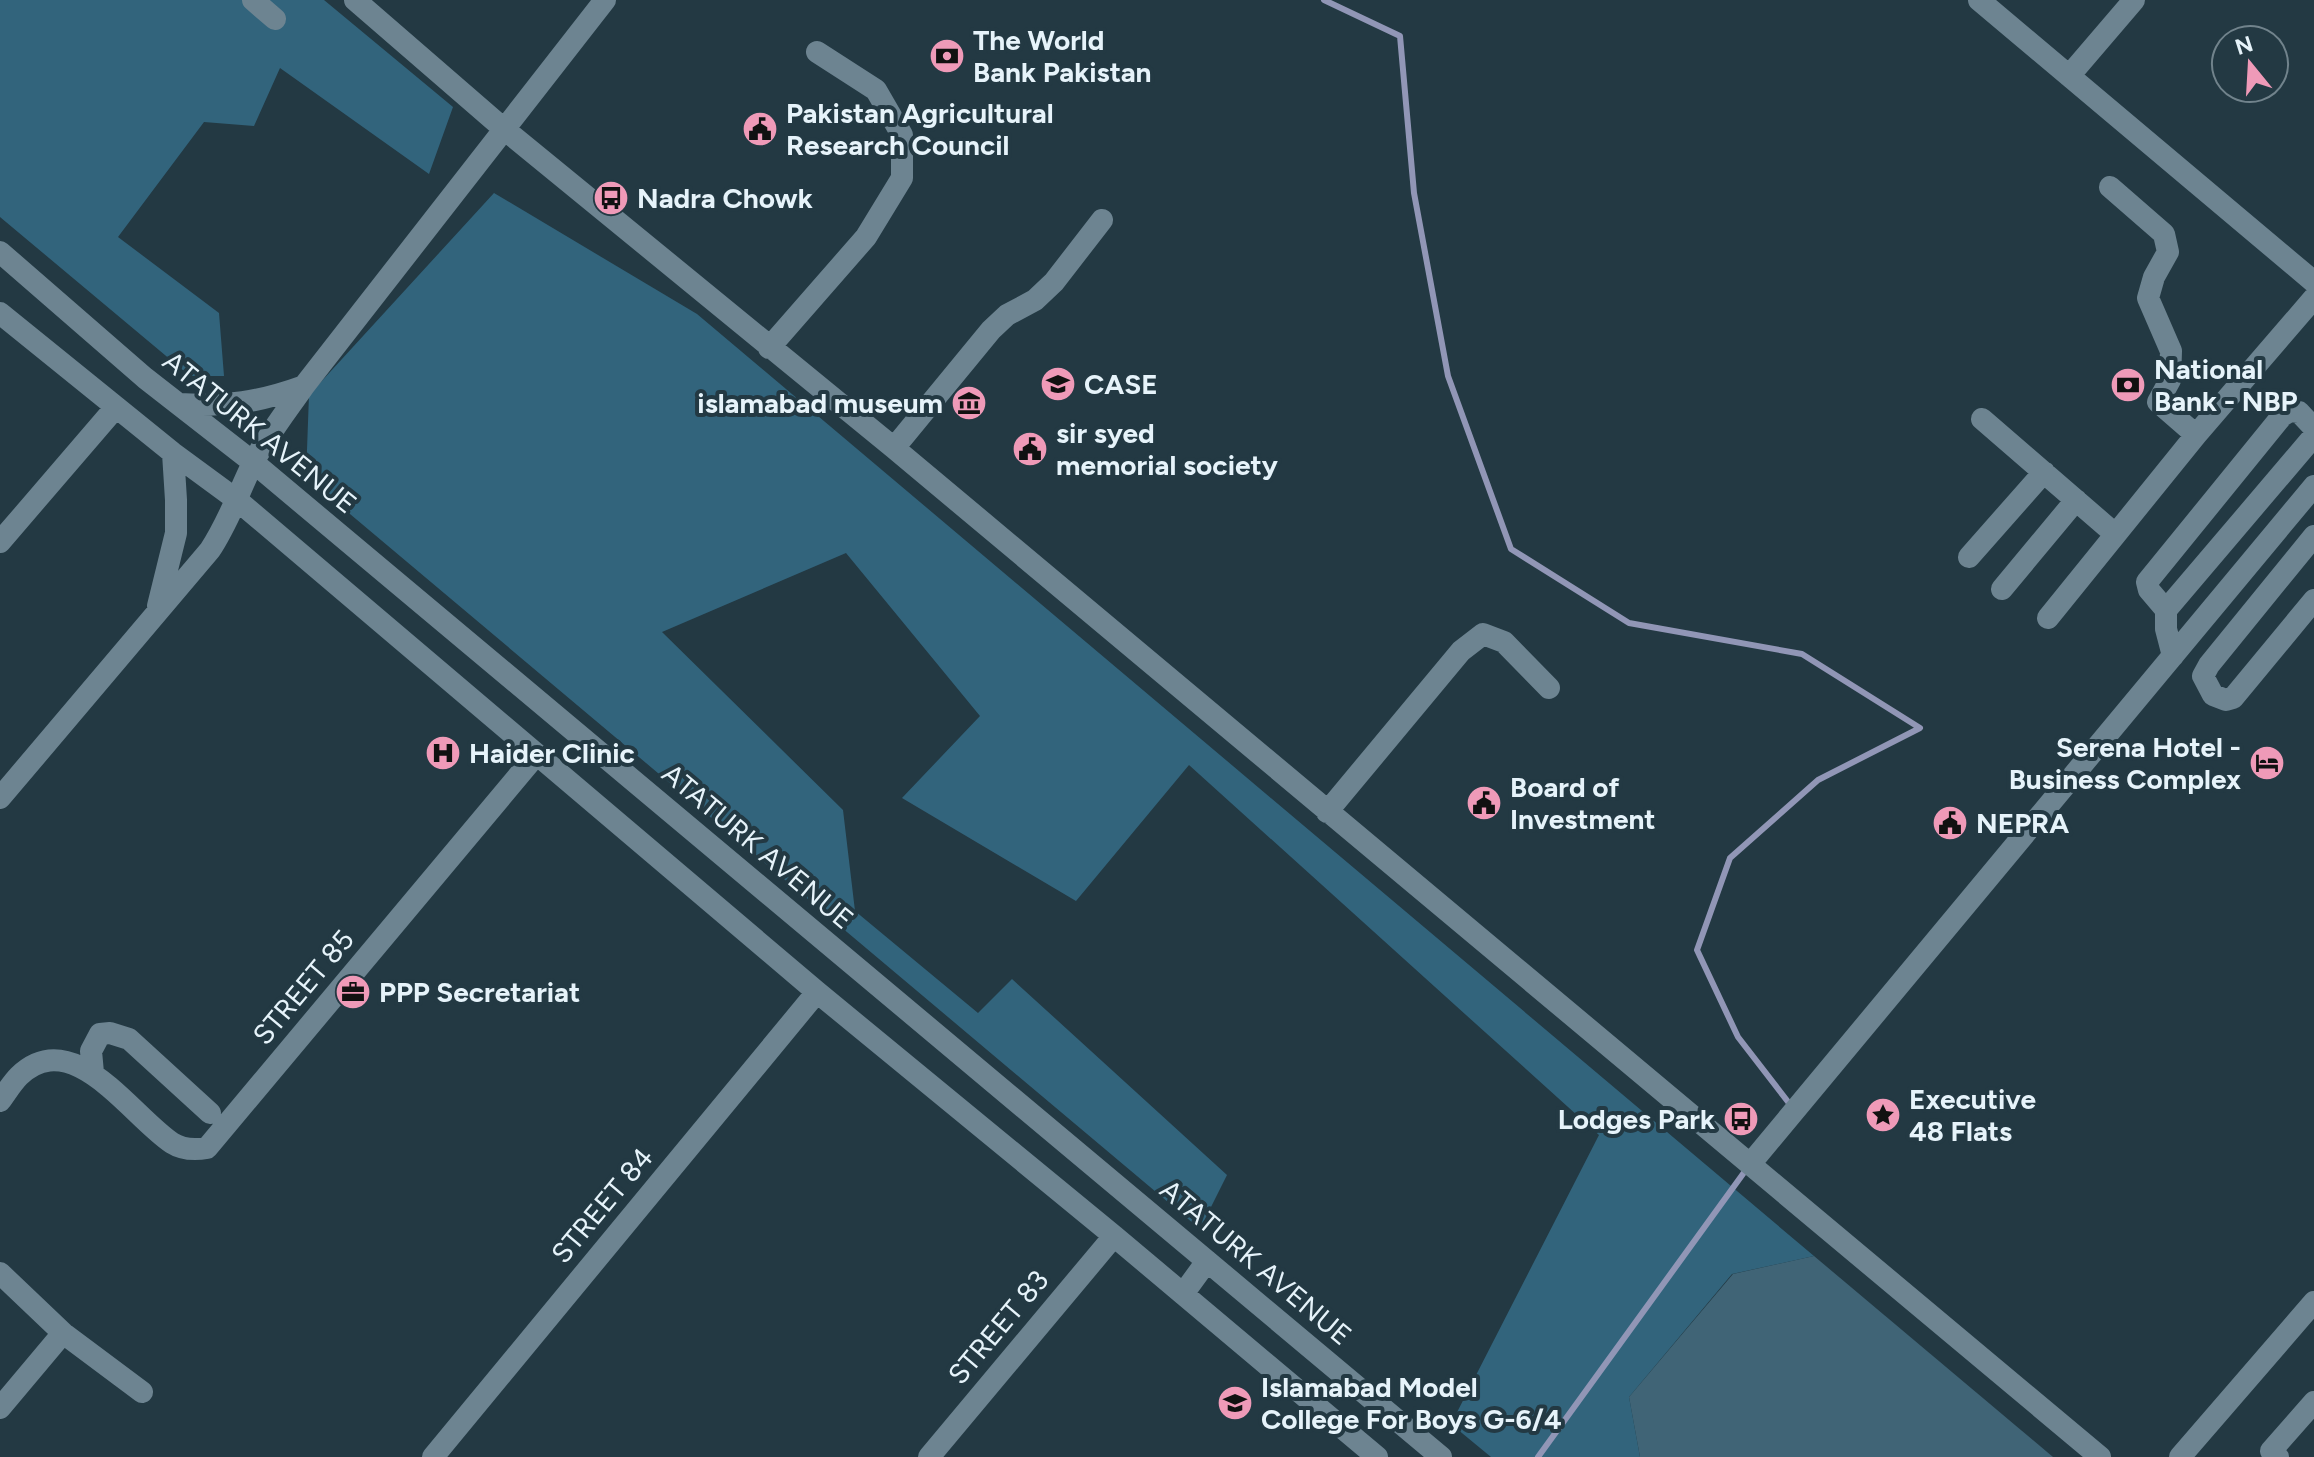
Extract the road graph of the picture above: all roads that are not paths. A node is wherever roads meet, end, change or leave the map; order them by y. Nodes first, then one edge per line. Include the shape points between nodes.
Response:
1 (253, 0) edge
2 (355, 0) edge
3 (1979, 0) edge
4 (2134, 0) edge
5 (594, 4) edge
6 (275, 19) dead end
7 (817, 52) dead end
8 (2069, 76) junction
9 (504, 129) junction
10 (2110, 187) dead end
11 (1102, 220) dead end
12 (0, 252) edge
13 (2314, 282) edge
14 (2314, 298) edge
15 (0, 313) edge
16 (769, 348) junction
17 (304, 386) junction
18 (179, 404) junction
19 (116, 407) junction
20 (1982, 419) dead end
21 (2314, 428) edge
22 (2196, 435) junction
23 (2314, 436) edge
24 (894, 448) junction
25 (173, 453) junction
26 (254, 463) junction
27 (2044, 472) junction
28 (2314, 486) edge
29 (237, 500) junction
30 (2076, 500) junction
31 (2115, 534) junction
32 (2314, 536) edge
33 (0, 542) edge
34 (1969, 557) dead end
35 (2002, 589) dead end
36 (2314, 600) edge
37 (2166, 610) junction
38 (156, 615) junction
39 (2048, 618) dead end
40 (2173, 656) junction
41 (1549, 688) dead end
42 (536, 755) junction
43 (0, 798) edge
44 (1327, 812) junction
45 (817, 992) junction
46 (93, 1073) junction
47 (0, 1101) edge
48 (210, 1113) dead end
49 (1751, 1163) junction
50 (1114, 1236) junction
51 (1207, 1261) junction
52 (0, 1273) edge
53 (1183, 1294) junction
54 (2314, 1302) edge
55 (63, 1333) junction
56 (142, 1392) dead end
57 (2314, 1402) edge
58 (0, 1408) edge
59 (433, 1457) edge
60 (929, 1457) edge
61 (1377, 1457) edge
62 (1441, 1457) edge
63 (2100, 1457) edge
64 (2180, 1457) edge
65 (2278, 1457) edge

1 - 6 street
2 - 9 street
3 - 8 street
4 - 8 street
5 - 9 street
7 - 16 street via 876,90 902,135 902,178 866,237
8 - 13 street
9 - 16 street
9 - 17 street
10 - 22 street via 2164,234 2168,252 2148,298 2171,351 2170,380 2158,402
11 - 24 street via 1054,282 991,330
12 - 18 street, ATATURK AVENUE
14 - 22 street
15 - 19 street
16 - 24 street
17 - 18 street via 243,404
17 - 26 street
18 - 26 street, ATATURK AVENUE
19 - 25 street
19 - 33 street
20 - 27 street
21 - 37 street via 2299,412 2282,416 2152,575 2149,590
22 - 31 street
23 - 37 street
24 - 44 street
25 - 29 street
25 - 38 street via 176,533
26 - 29 street
26 - 51 street, ATATURK AVENUE
27 - 30 street
27 - 34 street
28 - 40 street
29 - 38 street via 210,550
29 - 42 street
30 - 31 street
30 - 35 street
31 - 39 street
32 - 36 street via 2209,665 2203,676 2213,695 2233,698
37 - 40 street
38 - 43 street
40 - 49 street
41 - 44 street via 1504,642 1483,634 1461,651
42 - 45 street
42 - 46 street, STREET 85 via 207,1148 174,1145
44 - 49 street
45 - 50 street
45 - 59 street, STREET 84
46 - 47 street via 49,1060 20,1075
46 - 48 street via 91,1051 100,1034 129,1039
49 - 63 street
50 - 53 street
50 - 60 street, STREET 83
51 - 53 street
51 - 62 street, ATATURK AVENUE
52 - 55 street
53 - 61 street
54 - 64 street
55 - 56 street
55 - 58 street
57 - 65 street via 2271,1451

